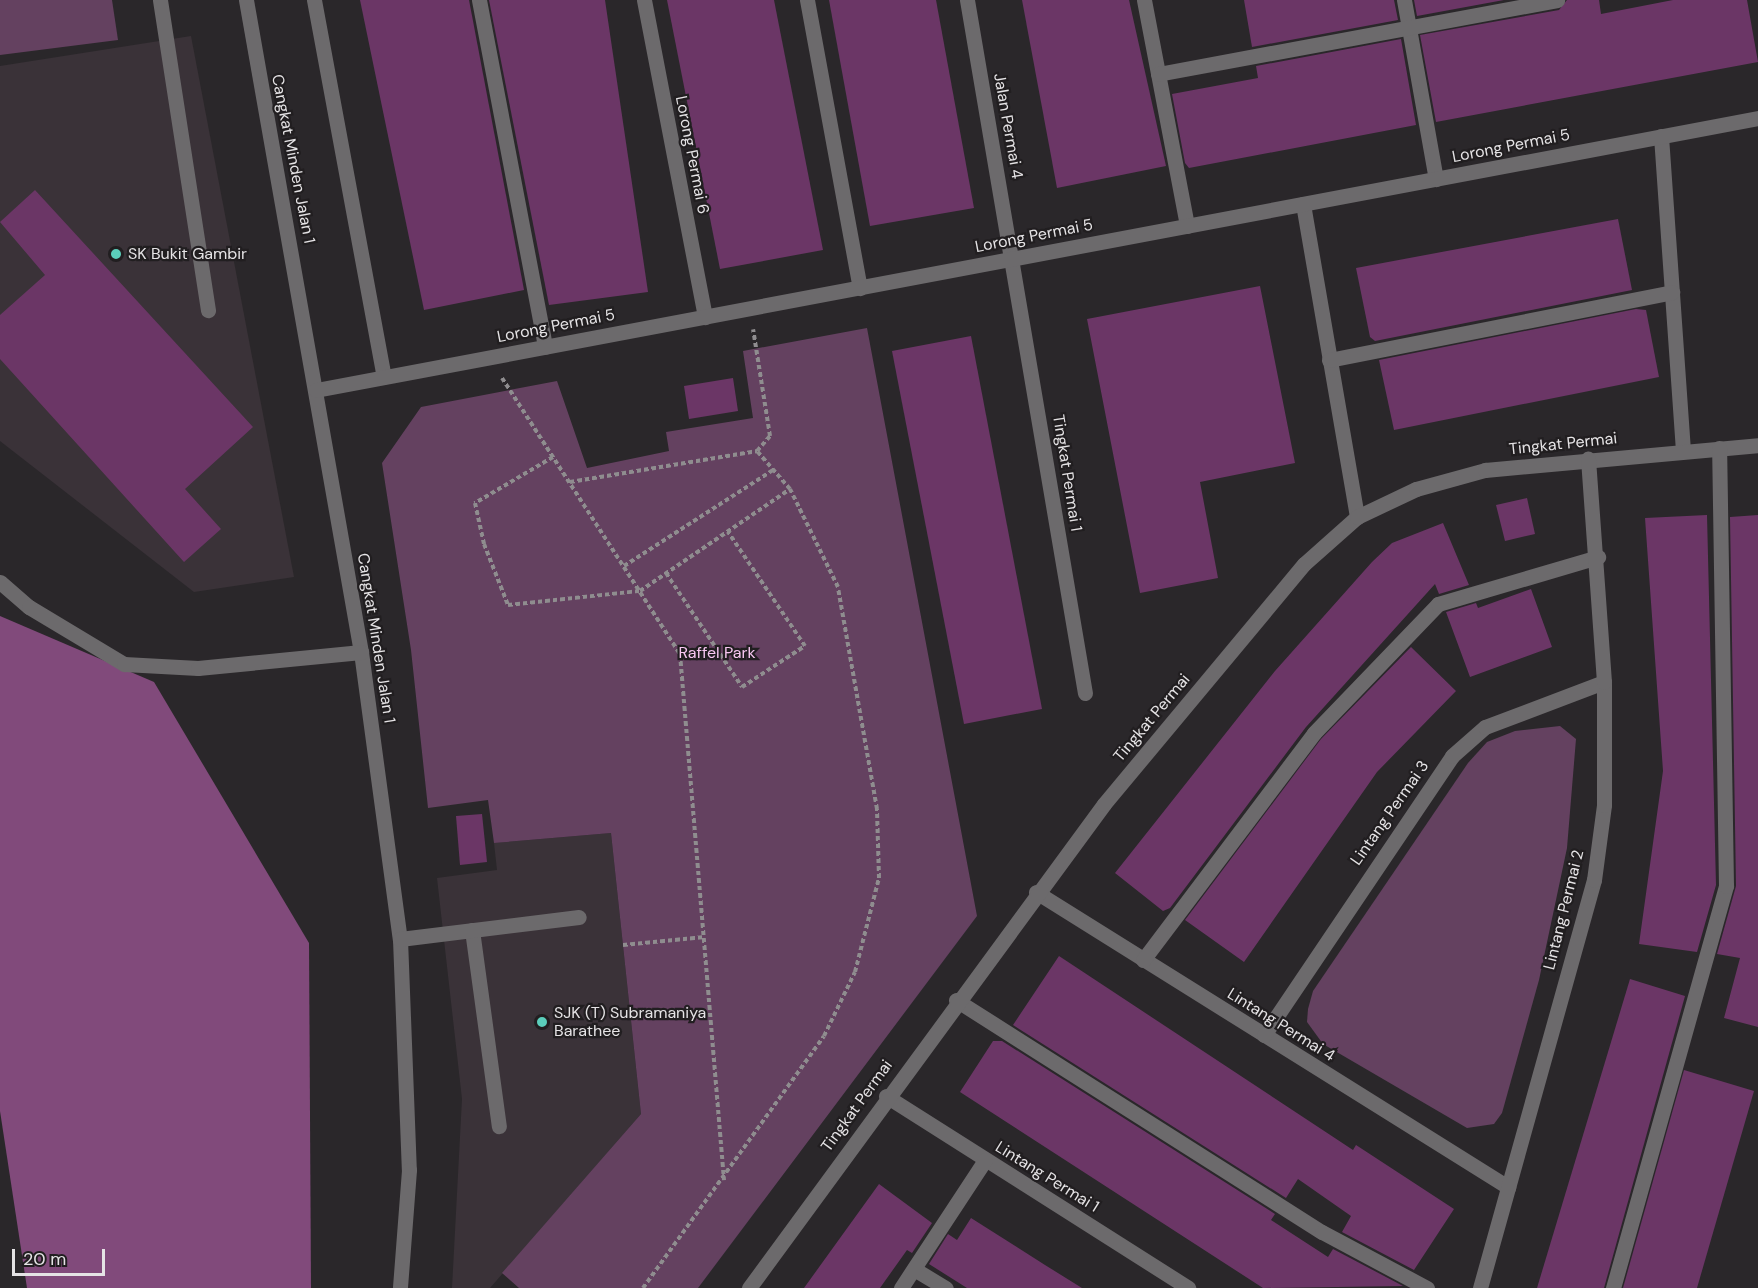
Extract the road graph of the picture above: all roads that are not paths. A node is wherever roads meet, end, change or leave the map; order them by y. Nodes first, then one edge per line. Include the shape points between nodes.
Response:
1 (160, 0) edge
2 (246, 0) edge
3 (314, 0) edge
4 (479, 0) edge
5 (644, 0) edge
6 (807, 0) edge
7 (967, 0) edge
8 (1144, 0) edge
9 (1404, 0) edge
10 (1557, 0) edge
11 (1409, 27) junction
12 (1158, 74) junction
13 (1758, 118) edge
14 (1661, 136) junction
15 (1436, 179) junction
16 (1303, 204) junction
17 (1188, 226) junction
18 (1014, 258) junction
19 (860, 288) junction
20 (1672, 292) junction
21 (208, 310) dead end
22 (705, 316) junction
23 (545, 347) junction
24 (1329, 360) junction
25 (384, 377) junction
26 (316, 390) junction
27 (1758, 445) edge
28 (1719, 448) junction
29 (1683, 450) junction
30 (1588, 459) junction
31 (1357, 517) junction
32 (1598, 557) junction
33 (0, 582) edge
34 (361, 652) junction
35 (1604, 682) junction
36 (1085, 693) dead end
37 (1036, 892) junction
38 (579, 917) dead end
39 (472, 930) junction
40 (400, 939) junction
41 (1143, 960) junction
42 (956, 1000) junction
43 (1264, 1035) junction
44 (886, 1096) junction
45 (499, 1126) dead end
46 (985, 1160) junction
47 (1508, 1187) junction
48 (914, 1269) junction
49 (400, 1288) edge
50 (748, 1288) edge
51 (901, 1288) edge
52 (946, 1288) edge
53 (1188, 1288) edge
54 (1427, 1288) edge
55 (1480, 1288) edge
56 (1613, 1288) edge

1 - 21 street
2 - 26 street, Cangkat Minden Jalan 1
3 - 25 street
4 - 23 street
5 - 22 street, Lorong Permai 6
6 - 19 street
7 - 18 street, Jalan Permai 4
8 - 12 street
9 - 11 street
10 - 11 street
11 - 12 street
11 - 15 street
12 - 17 street
13 - 14 street, Lorong Permai 5
14 - 15 street, Lorong Permai 5
14 - 20 street
15 - 16 street, Lorong Permai 5
16 - 17 street, Lorong Permai 5
16 - 24 street
17 - 18 street, Lorong Permai 5
18 - 19 street, Lorong Permai 5
18 - 36 street, Tingkat Permai 1
19 - 22 street, Lorong Permai 5
20 - 24 street
20 - 29 street
22 - 23 street, Lorong Permai 5
23 - 25 street, Lorong Permai 5
24 - 31 street
25 - 26 street, Lorong Permai 5
26 - 34 street, Cangkat Minden Jalan 1
27 - 28 street, Tingkat Permai
28 - 29 street, Tingkat Permai
28 - 56 street via 1726,886
29 - 30 street, Tingkat Permai
30 - 31 street, Tingkat Permai via 1485,470 1416,489
30 - 32 street, Lintang Permai 2
31 - 37 street, Tingkat Permai via 1304,564
32 - 35 street, Lintang Permai 2
32 - 41 street via 1437,604 1314,733
33 - 34 street via 29,607 124,664 198,668
34 - 40 street, Cangkat Minden Jalan 1
35 - 43 street, Lintang Permai 3 via 1485,727 1452,756
35 - 47 street, Lintang Permai 2 via 1604,805 1593,880
37 - 41 street, Lintang Permai 4
37 - 42 street, Tingkat Permai
38 - 39 street
39 - 40 street
39 - 45 street
40 - 49 street, Cangkat Minden Jalan 1 via 409,1170
41 - 43 street, Lintang Permai 4
42 - 44 street, Tingkat Permai
42 - 54 street via 1322,1232
43 - 47 street, Lintang Permai 4
44 - 46 street, Lintang Permai 1
44 - 50 street, Tingkat Permai
46 - 48 street
46 - 53 street, Lintang Permai 1
47 - 55 street, Lintang Permai 2
48 - 51 street
48 - 52 street

